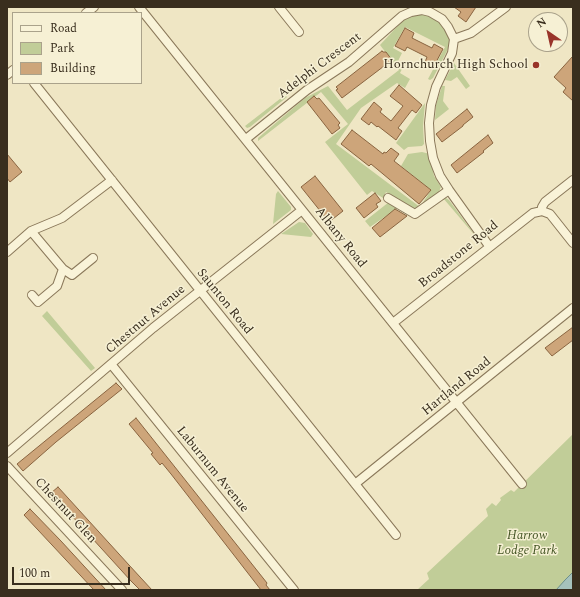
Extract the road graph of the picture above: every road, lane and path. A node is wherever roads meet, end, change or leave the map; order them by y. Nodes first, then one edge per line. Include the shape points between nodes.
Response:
1 (139, 7) edge
2 (279, 7) edge
3 (506, 7) edge
4 (423, 8) edge
5 (299, 32) dead end
6 (454, 39) junction
7 (35, 84) edge
8 (246, 139) junction
9 (112, 180) junction
10 (573, 180) edge
11 (448, 190) junction
12 (388, 198) dead end
13 (302, 210) junction
14 (542, 211) junction
15 (31, 231) junction
16 (573, 243) edge
17 (489, 246) junction
18 (7, 252) edge
19 (93, 258) dead end
20 (63, 269) junction
21 (200, 291) junction
22 (32, 296) dead end
23 (573, 308) edge
24 (393, 323) junction
25 (111, 364) junction
26 (457, 402) junction
27 (7, 453) edge
28 (7, 466) edge
29 (355, 484) junction
30 (522, 484) dead end
31 (396, 535) dead end
32 (122, 590) edge
33 (294, 590) edge

1 - 8 street, Albany Road
2 - 5 street
3 - 6 street via 471,33
4 - 6 street, Adelphi Crescent via 442,19
4 - 8 street, Adelphi Crescent via 402,16 349,62 306,90
6 - 11 street via 452,53 434,94 429,123 433,158
7 - 9 street, Saunton Road
8 - 13 street, Albany Road
9 - 15 street via 62,218
9 - 21 street, Saunton Road
10 - 14 street via 545,202
11 - 12 street via 414,214
11 - 17 street
13 - 21 street, Chestnut Avenue
13 - 24 street, Albany Road
14 - 16 street via 550,214
14 - 17 street, Broadstone Road via 532,212
15 - 18 street
15 - 20 street
17 - 24 street, Broadstone Road
19 - 20 street via 72,275
20 - 22 street via 57,286 38,302
21 - 25 street, Chestnut Avenue
21 - 29 street, Saunton Road
23 - 26 street, Hartland Road
24 - 26 street, Albany Road
25 - 27 street, Chestnut Avenue
25 - 33 street, Laburnum Avenue
26 - 29 street, Hartland Road
26 - 30 street, Albany Road
28 - 32 street, Chestnut Glen
29 - 31 street, Saunton Road

